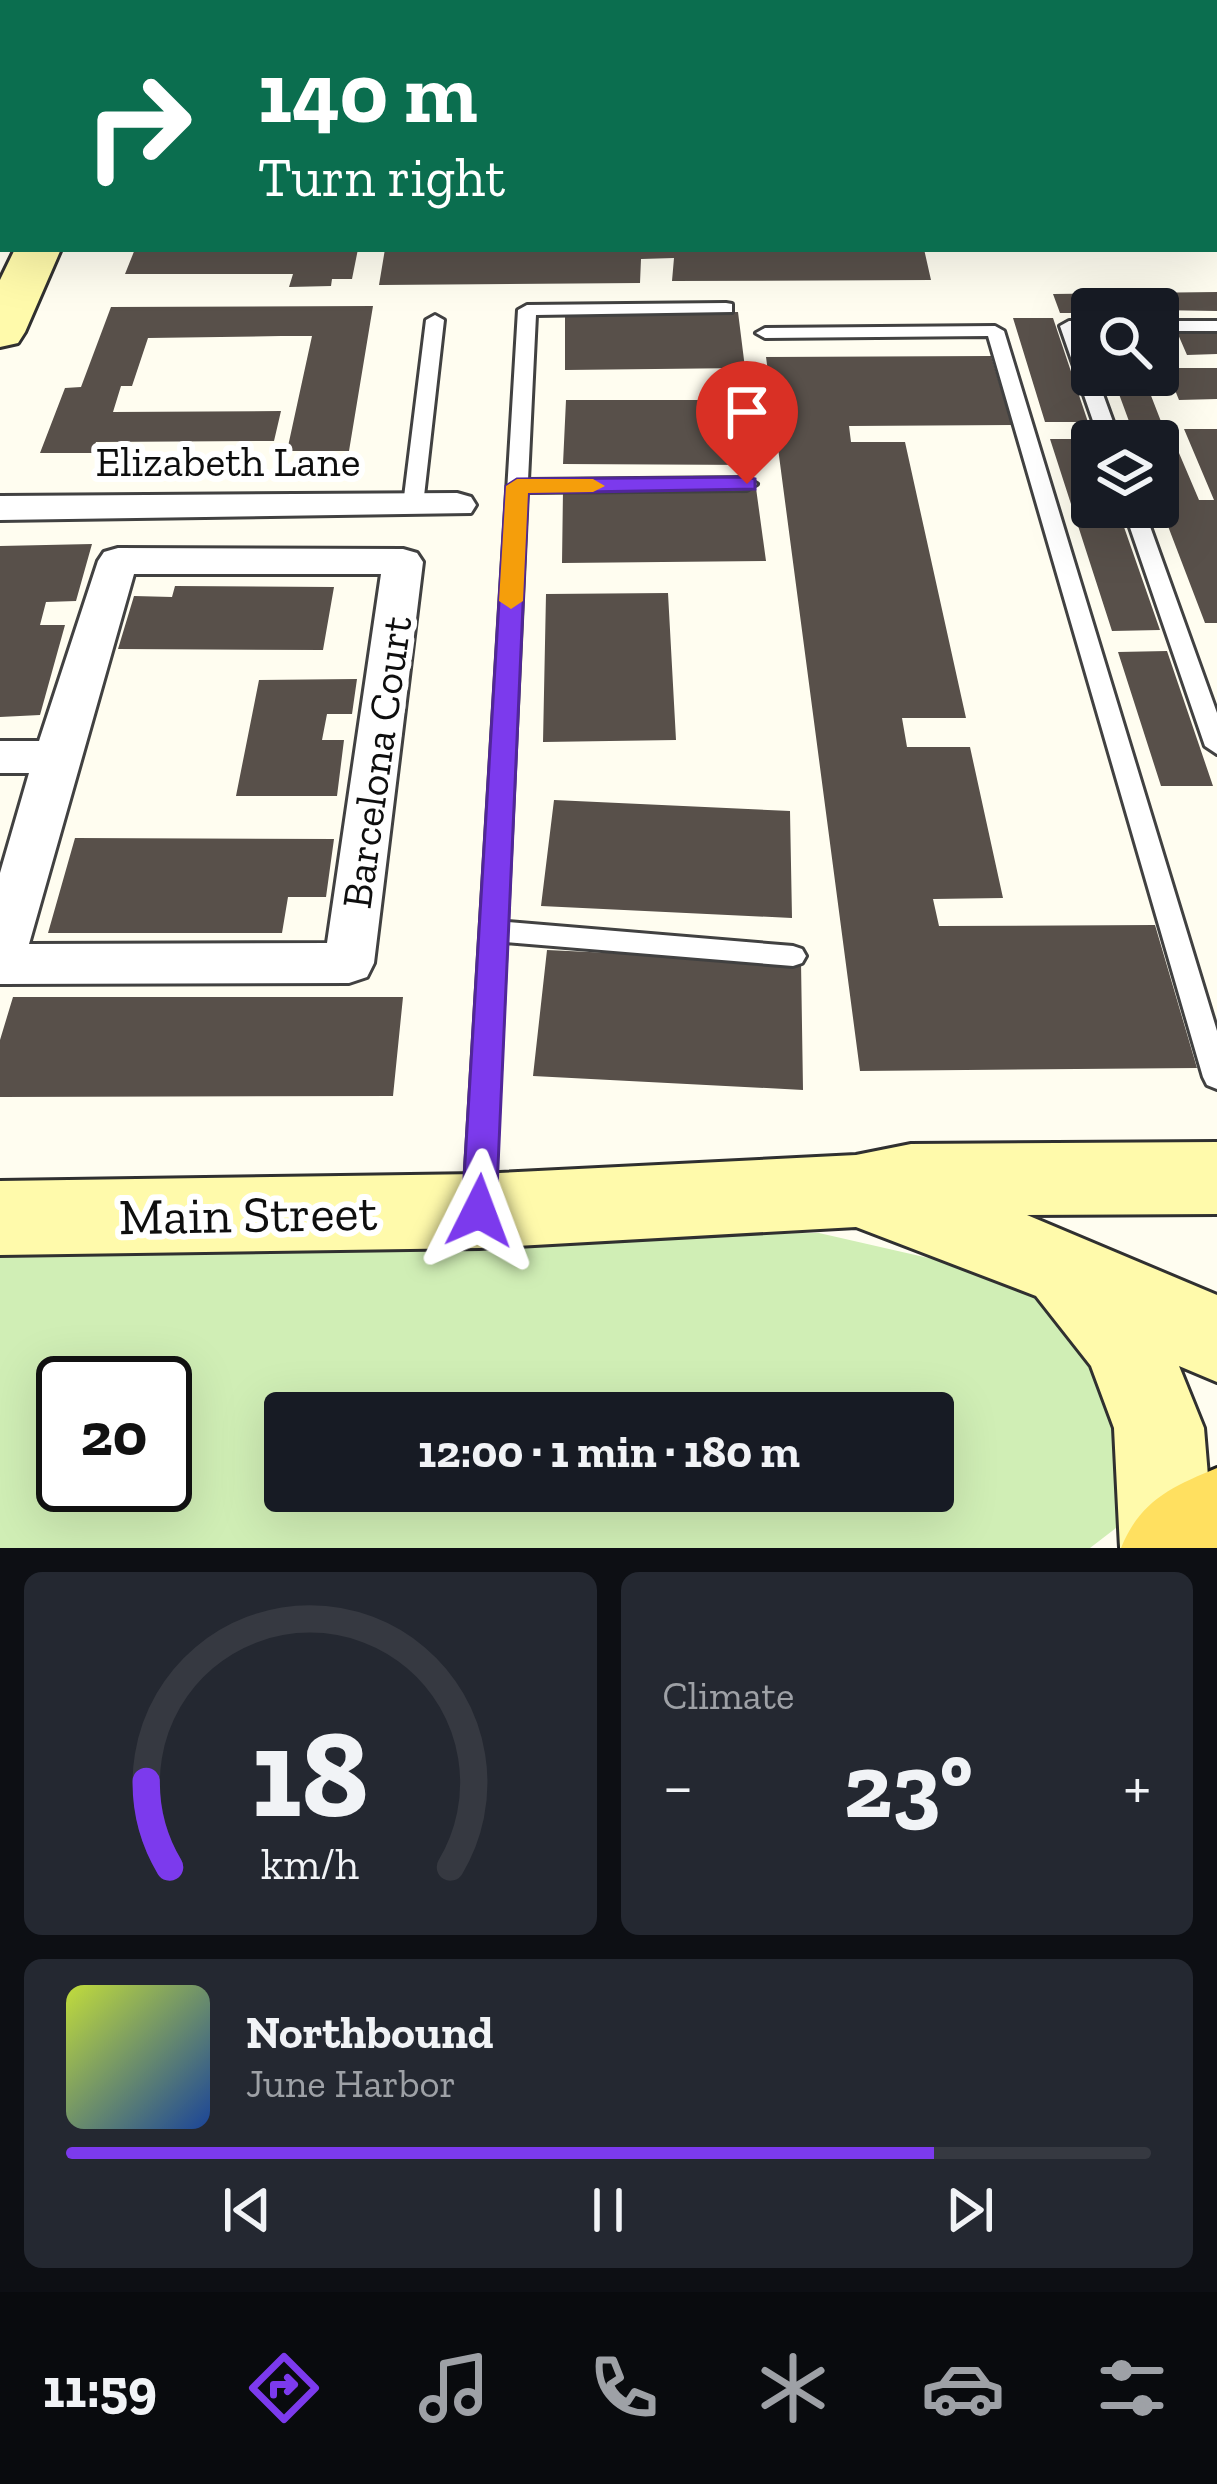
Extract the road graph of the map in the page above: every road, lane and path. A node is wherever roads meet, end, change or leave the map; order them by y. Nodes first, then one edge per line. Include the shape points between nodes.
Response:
1 (37, 252) edge
2 (727, 308) dead end
3 (435, 320) dead end
4 (1179, 326) edge
5 (1217, 326) edge
6 (0, 332) edge
7 (765, 333) dead end
8 (747, 484) dead end
9 (517, 486) junction
10 (413, 505) junction
11 (457, 505) dead end
12 (0, 508) edge
13 (1140, 528) edge
14 (1217, 746) edge
15 (0, 757) edge
16 (56, 757) junction
17 (494, 931) junction
18 (793, 956) dead end
19 (0, 961) edge
20 (1217, 1077) edge
21 (1217, 1178) edge
22 (856, 1191) junction
23 (479, 1211) junction
24 (0, 1218) edge
25 (1063, 1268) junction
26 (1217, 1341) edge
27 (1217, 1514) edge
28 (1168, 1548) edge

1 - 6 street
2 - 9 lane via 527,310
3 - 10 lane
4 - 5 lane
7 - 20 lane via 995,331
8 - 9 lane
9 - 17 lane
10 - 11 street, Elizabeth Lane
10 - 12 street, Elizabeth Lane
13 - 14 lane
15 - 16 street
16 - 19 street
16 - 19 street, Barcelona Court via 118,561 403,562 349,963
17 - 18 lane
17 - 23 lane
21 - 22 street, Main Street via 910,1180
22 - 23 street, Main Street
22 - 25 street, Main Street
23 - 24 street, Main Street
25 - 26 street, Main Street
25 - 28 street via 1125,1342 1159,1428
27 - 28 main road

